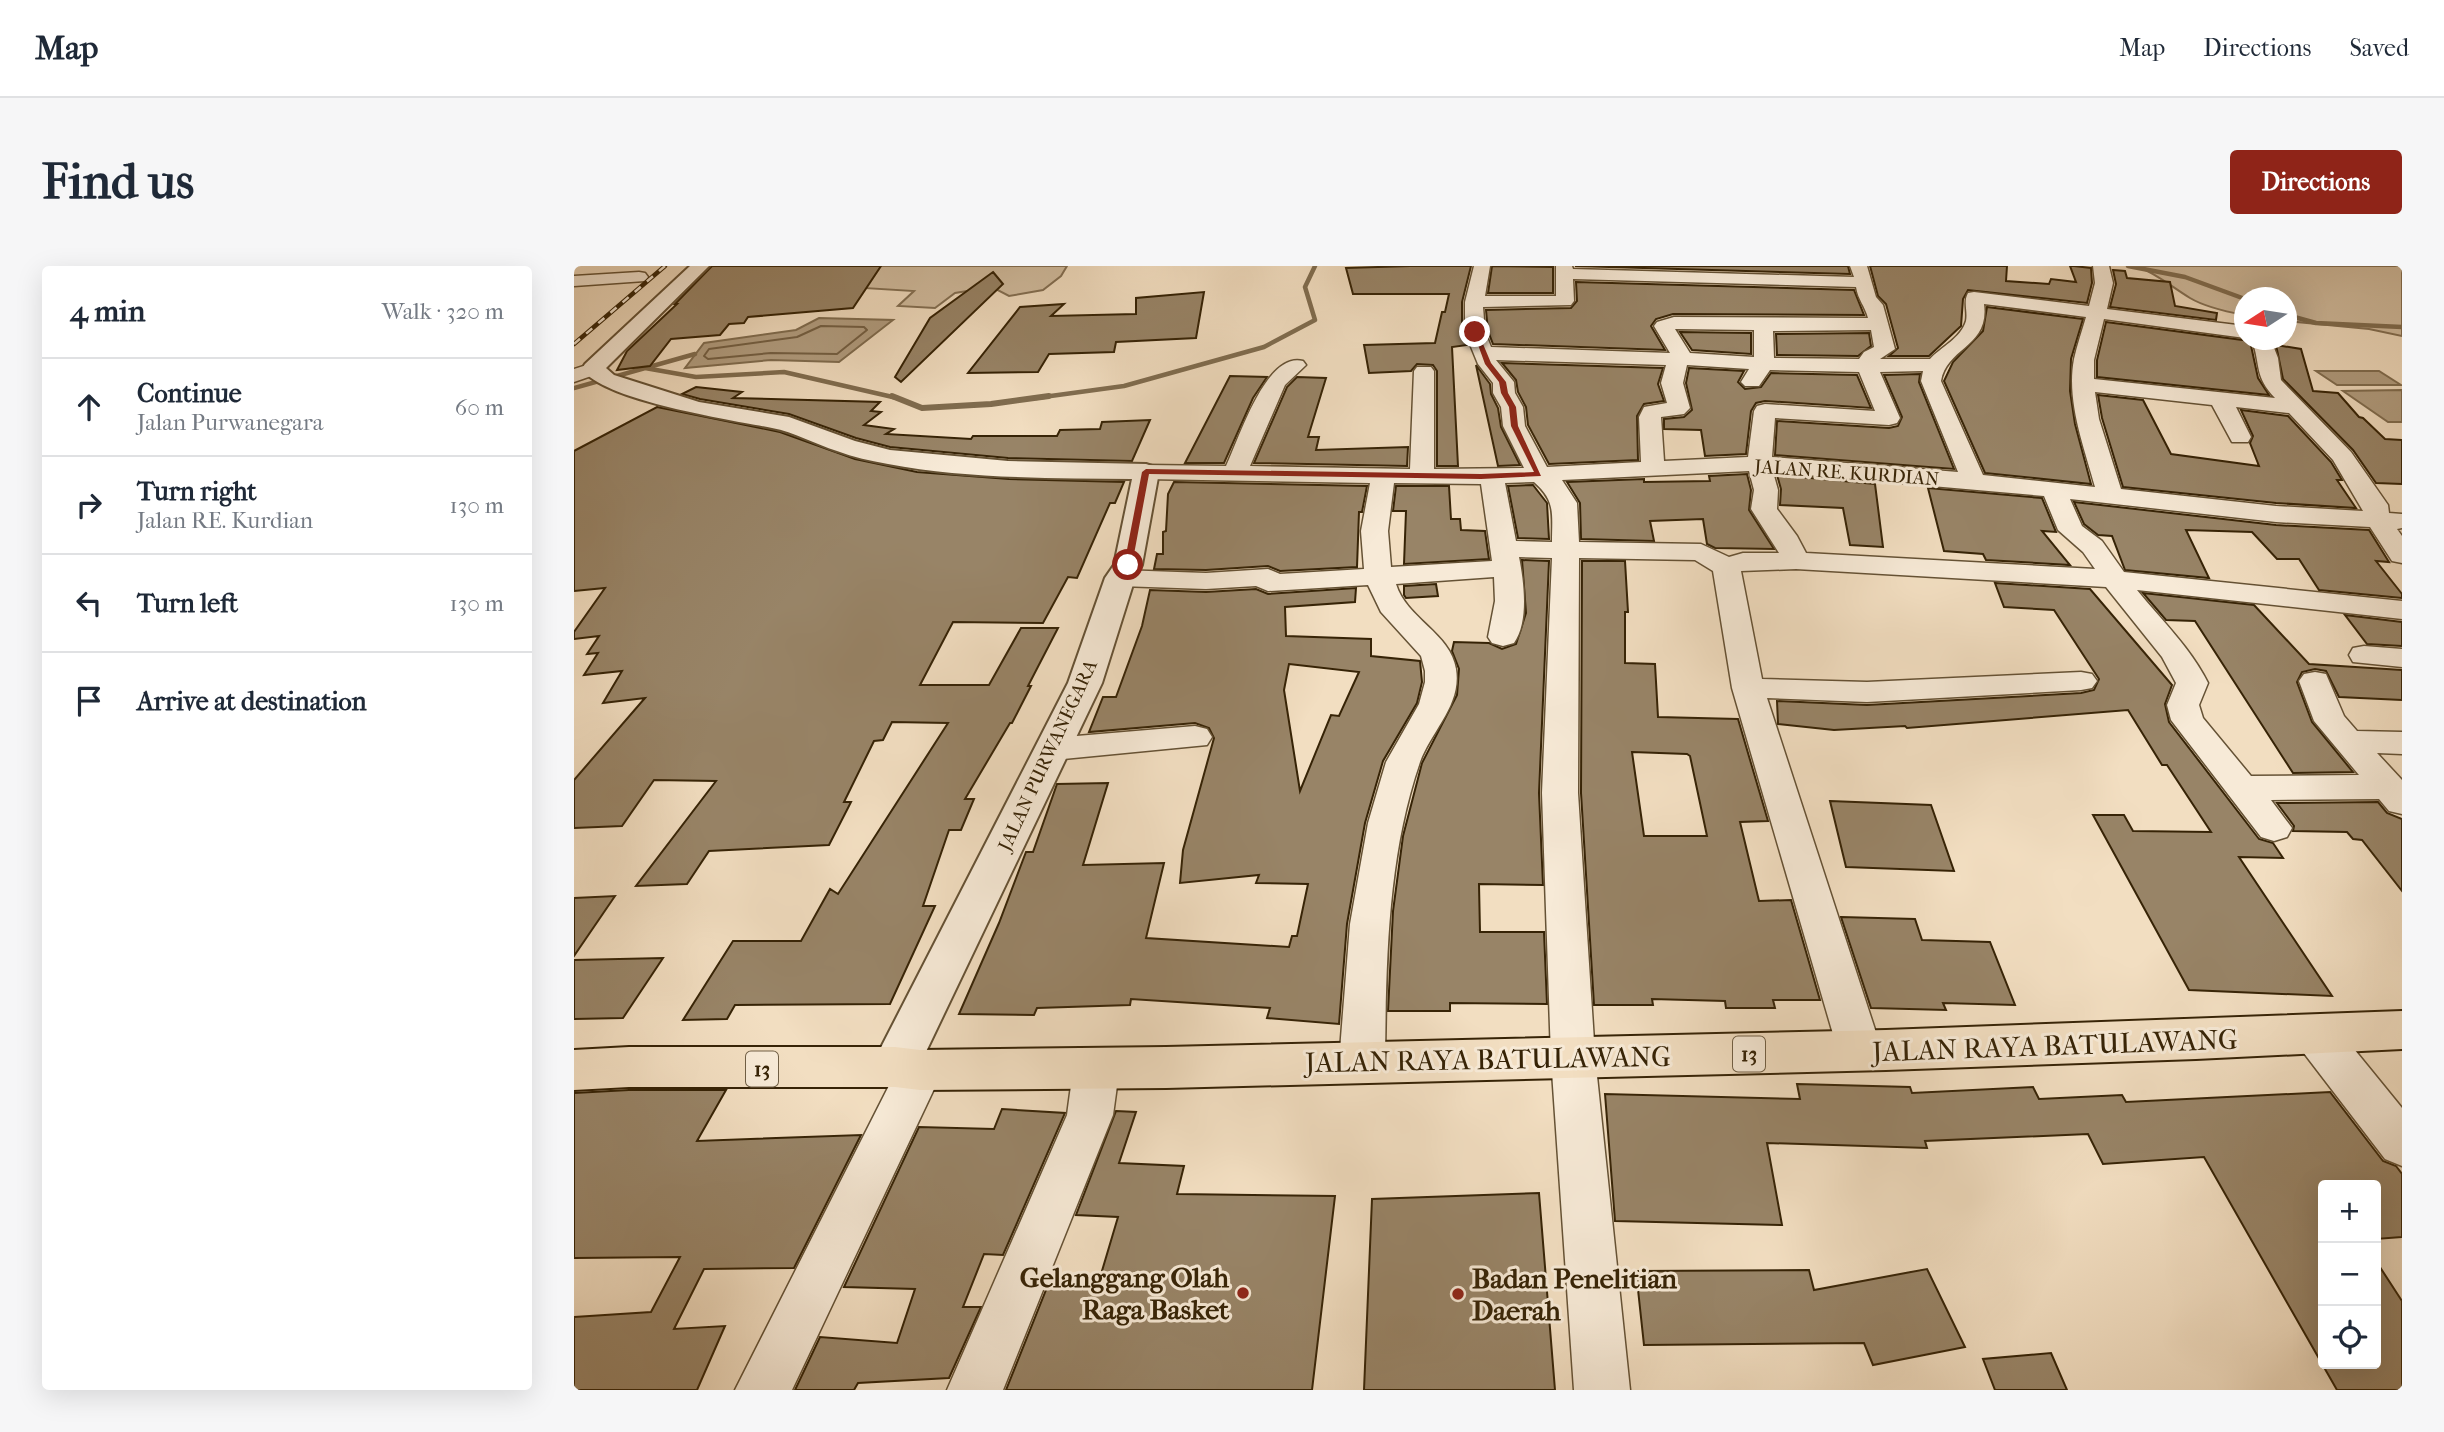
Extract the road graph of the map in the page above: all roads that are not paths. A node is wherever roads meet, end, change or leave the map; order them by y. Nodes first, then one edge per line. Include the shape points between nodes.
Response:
1 (700, 266) edge
2 (1482, 266) edge
3 (2101, 266) edge
4 (1564, 270) edge
5 (1861, 274) edge
6 (639, 277) dead end
7 (574, 281) edge
8 (1474, 302) junction
9 (2095, 312) junction
10 (1879, 324) junction
11 (1763, 325) junction
12 (2234, 331) edge
13 (2265, 350) edge
14 (1484, 354) junction
15 (1680, 359) junction
16 (1764, 364) junction
17 (1296, 365) dead end
18 (1867, 365) junction
19 (1934, 365) junction
20 (1424, 371) dead end
21 (595, 375) edge
22 (2083, 384) junction
23 (2221, 400) junction
24 (2293, 407) junction
25 (1765, 411) junction
26 (1908, 417) junction
27 (1946, 418) junction
28 (2240, 437) dead end
29 (1759, 464) junction
30 (1653, 470) junction
31 (1146, 472) junction
32 (1235, 473) junction
33 (1539, 474) junction
34 (1384, 475) junction
35 (1422, 475) junction
36 (1492, 476) junction
37 (1974, 481) junction
38 (2054, 490) junction
39 (2110, 496) junction
40 (2390, 521) edge
41 (1566, 550) junction
42 (2402, 555) edge
43 (1506, 558) junction
44 (1796, 561) junction
45 (1726, 567) junction
46 (1379, 577) junction
47 (1120, 578) junction
48 (2115, 579) junction
49 (2402, 610) edge
50 (1503, 637) dead end
51 (2364, 654) dead end
52 (2402, 658) edge
53 (2081, 681) dead end
54 (2315, 681) dead end
55 (1748, 688) junction
56 (1195, 737) dead end
57 (2347, 741) junction
58 (2402, 743) edge
59 (1053, 749) junction
60 (2241, 788) junction
61 (2395, 794) edge
62 (2274, 828) dead end
63 (2402, 1030) edge
64 (2316, 1035) junction
65 (1860, 1051) junction
66 (1573, 1058) junction
67 (1362, 1063) junction
68 (907, 1068) junction
69 (574, 1070) edge
70 (1096, 1071) junction
71 (2402, 1144) edge
72 (763, 1390) edge
73 (975, 1390) edge
74 (1602, 1390) edge

1 - 21 street
2 - 8 street
3 - 9 street via 2104,282
4 - 5 street
4 - 8 street via 1565,302
5 - 10 street
6 - 7 street
8 - 14 street via 1475,332
9 - 12 street
9 - 19 street via 1974,297 1975,323 1970,333
9 - 22 street
10 - 11 street
10 - 18 street via 1885,349 1871,356
11 - 15 street via 1666,324 1663,328 1675,339
11 - 16 street
13 - 24 street via 2271,382
14 - 15 street
14 - 33 street via 1503,382 1514,426
15 - 16 street
15 - 30 street via 1672,383 1679,408 1658,410 1650,417
16 - 18 street
16 - 25 street via 1752,383
17 - 32 street via 1274,385
18 - 19 street
18 - 26 street
19 - 27 street via 1931,381
20 - 35 street
21 - 31 street via 695,408 781,422 847,447 890,457 1008,469
22 - 23 street
22 - 39 street
23 - 24 street
23 - 28 street
24 - 40 street via 2328,440
25 - 26 street
25 - 29 street
26 - 27 street
27 - 37 street
29 - 30 street, JALAN RE. KURDIAN
29 - 37 street, JALAN RE. KURDIAN
29 - 44 street via 1766,514
30 - 33 street, JALAN RE. KURDIAN
31 - 32 street, JALAN RE. KURDIAN
31 - 47 street, JALAN PURWANEGARA via 1128,565
32 - 34 street, JALAN RE. KURDIAN
33 - 36 street, JALAN RE. KURDIAN
33 - 41 street via 1556,488 1564,503
34 - 35 street, JALAN RE. KURDIAN
34 - 46 street via 1374,535
35 - 36 street, JALAN RE. KURDIAN
36 - 43 street
37 - 38 street, JALAN RE. KURDIAN
38 - 39 street, JALAN RE. KURDIAN
38 - 48 street via 2071,530 2093,547
39 - 40 street, JALAN RE. KURDIAN
40 - 42 street
41 - 43 street
41 - 45 street via 1701,552
41 - 66 street via 1560,793
43 - 46 street via 1488,570
43 - 50 street via 1510,601
44 - 45 street via 1743,561
44 - 48 street
45 - 55 street
46 - 47 street
46 - 67 street via 1390,606 1436,655 1441,670 1423,728 1405,755 1383,836 1364,974
47 - 59 street, JALAN PURWANEGARA via 1085,683
48 - 49 street
48 - 60 street via 2138,611 2167,639 2187,671 2192,683 2183,705 2187,720
51 - 52 street
53 - 55 street via 1867,692
54 - 57 street via 2322,705
55 - 65 street
56 - 59 street
57 - 58 street
57 - 61 street
59 - 68 street, JALAN PURWANEGARA
60 - 61 street
60 - 62 street
63 - 64 highway, JALAN RAYA BATULAWANG / 13
64 - 65 highway, JALAN RAYA BATULAWANG / 13
64 - 71 street
65 - 66 highway, JALAN RAYA BATULAWANG / 13
66 - 67 highway, JALAN RAYA BATULAWANG / 13
66 - 74 street
67 - 70 highway, JALAN RAYA BATULAWANG / 13
68 - 69 highway, JALAN RAYA BATULAWANG / 13
68 - 70 highway, JALAN RAYA BATULAWANG / 13
68 - 72 street
70 - 73 street via 1090,1115

